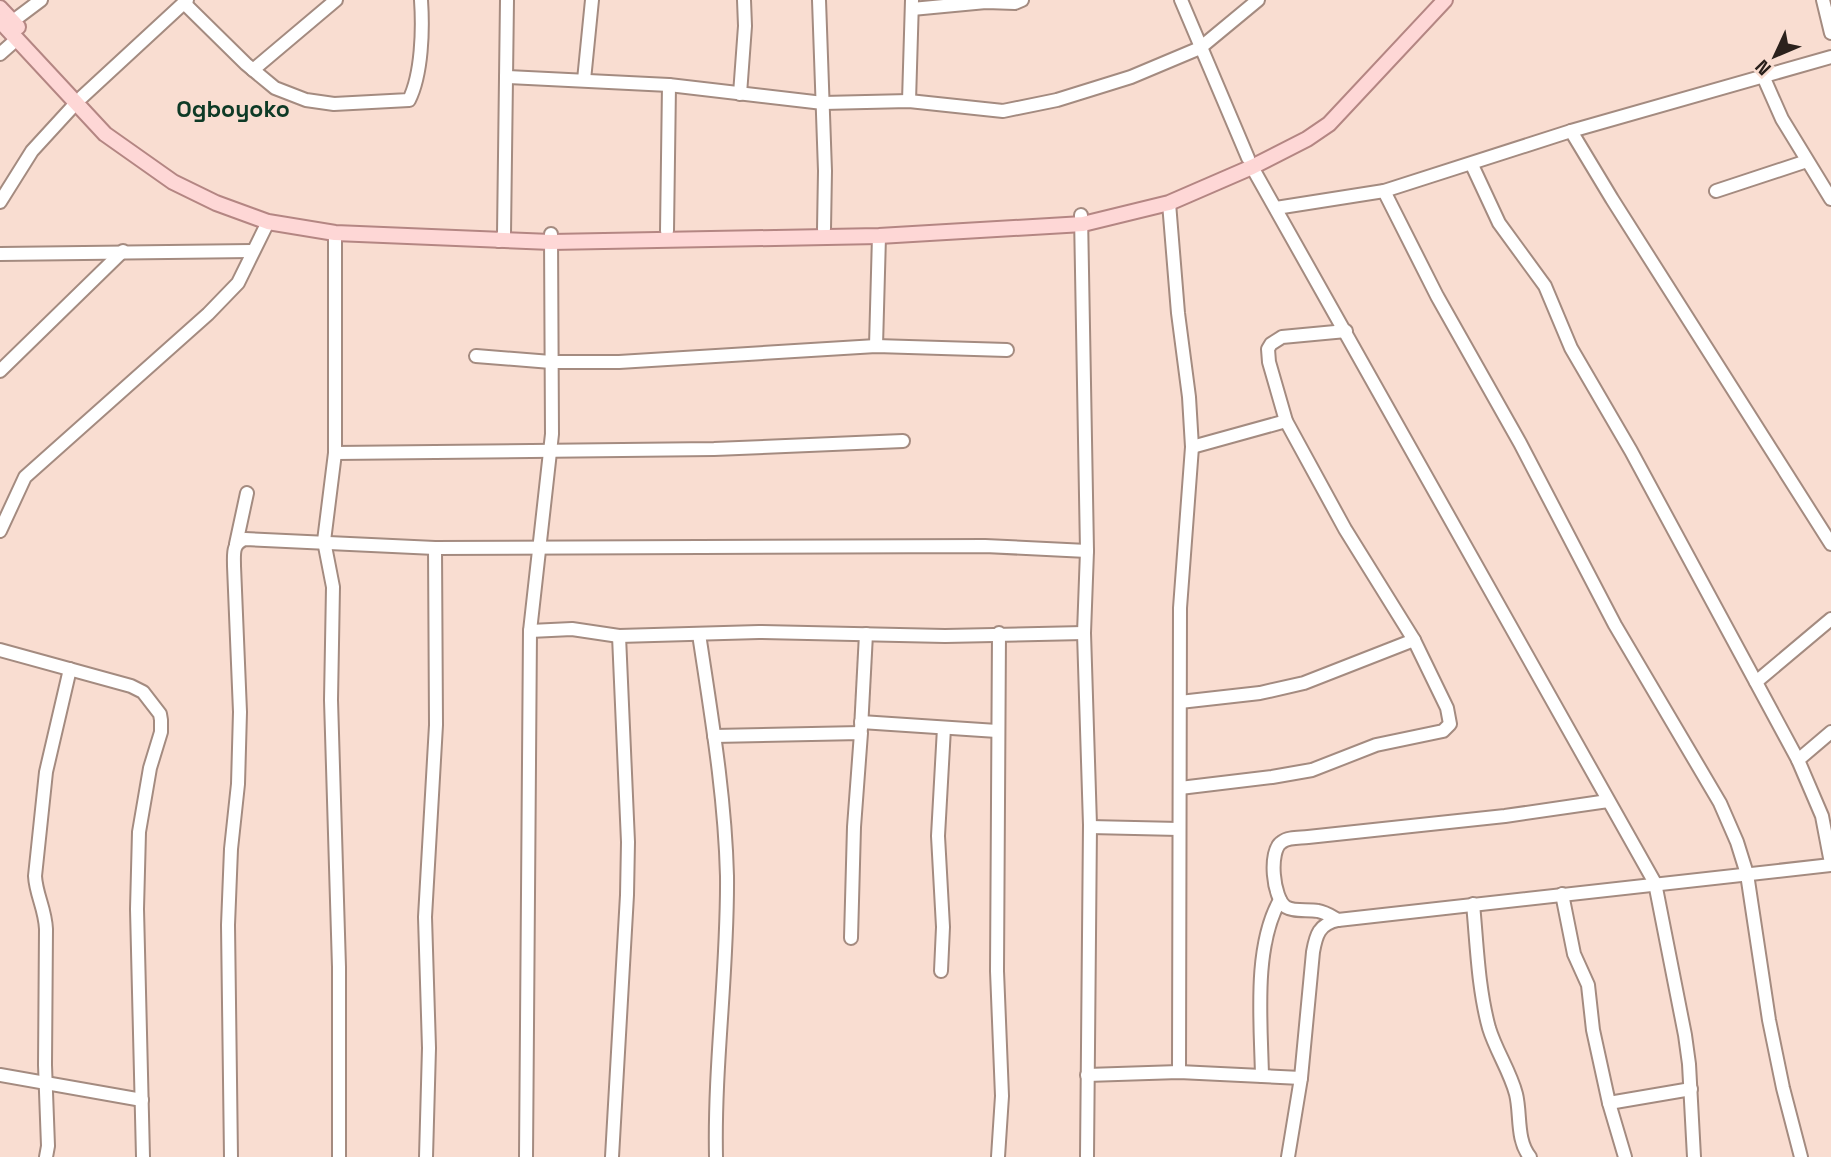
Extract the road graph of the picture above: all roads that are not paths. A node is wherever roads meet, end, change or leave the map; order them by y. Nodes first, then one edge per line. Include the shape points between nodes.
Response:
1 (41, 0) edge
2 (336, 0) edge
3 (421, 0) edge
4 (507, 0) edge
5 (592, 0) edge
6 (744, 0) edge
7 (819, 0) edge
8 (1022, 0) edge
9 (1181, 0) edge
10 (1258, 0) edge
11 (1436, 0) edge
12 (1445, 0) edge
13 (1823, 0) edge
14 (186, 1) edge
15 (912, 4) edge
16 (0, 8) edge
17 (6, 21) edge
18 (1831, 33) edge
19 (17, 39) junction
20 (1200, 48) junction
21 (35, 52) junction
22 (0, 54) edge
23 (1831, 57) edge
24 (253, 70) junction
25 (506, 76) junction
26 (1763, 76) junction
27 (584, 80) junction
28 (669, 85) junction
29 (740, 93) junction
30 (79, 100) junction
31 (909, 101) junction
32 (823, 103) junction
33 (1572, 131) junction
34 (1807, 161) junction
35 (1250, 163) junction
36 (1472, 164) junction
37 (1384, 191) junction
38 (1716, 191) dead end
39 (1831, 198) edge
40 (218, 199) junction
41 (0, 202) edge
42 (1169, 202) junction
43 (1276, 208) junction
44 (1082, 220) junction
45 (268, 222) junction
46 (824, 229) junction
47 (667, 232) junction
48 (335, 233) junction
49 (879, 236) junction
50 (502, 238) junction
51 (551, 238) junction
52 (123, 251) junction
53 (252, 251) junction
54 (0, 254) edge
55 (1346, 331) junction
56 (876, 346) junction
57 (1007, 350) dead end
58 (475, 356) dead end
59 (551, 362) junction
60 (0, 371) edge
61 (1286, 421) junction
62 (904, 441) dead end
63 (1192, 447) junction
64 (551, 449) junction
65 (335, 453) junction
66 (247, 493) dead end
67 (0, 531) edge
68 (1829, 537) edge
69 (324, 541) junction
70 (236, 544) junction
71 (435, 548) junction
72 (537, 548) junction
73 (1087, 551) junction
74 (1831, 619) edge
75 (530, 631) junction
76 (999, 633) junction
77 (699, 634) junction
78 (866, 634) junction
79 (1084, 634) junction
80 (619, 636) junction
81 (1415, 640) junction
82 (0, 650) edge
83 (70, 670) junction
84 (1756, 682) junction
85 (1180, 702) junction
86 (861, 728) junction
87 (944, 728) junction
88 (997, 731) junction
89 (1831, 733) edge
90 (714, 736) junction
91 (1798, 760) junction
92 (1180, 788) junction
93 (1608, 801) junction
94 (1090, 827) junction
95 (1179, 829) junction
96 (1831, 864) edge
97 (1746, 874) junction
98 (1655, 883) junction
99 (1562, 894) junction
100 (1280, 900) junction
101 (1473, 904) junction
102 (1338, 920) junction
103 (851, 938) dead end
104 (941, 971) dead end
105 (1179, 1072) junction
106 (0, 1075) edge
107 (1087, 1075) junction
108 (1262, 1076) junction
109 (1301, 1078) junction
110 (46, 1083) junction
111 (1691, 1089) junction
112 (142, 1100) junction
113 (1609, 1103) junction
114 (46, 1157) edge
115 (143, 1157) edge
116 (231, 1157) edge
117 (339, 1157) edge
118 (426, 1157) edge
119 (526, 1157) edge
120 (612, 1157) edge
121 (716, 1157) edge
122 (998, 1157) edge
123 (1087, 1157) edge
124 (1288, 1157) edge
125 (1530, 1157) edge
126 (1625, 1157) edge
127 (1694, 1157) edge
128 (1801, 1157) edge

1 - 17 street
2 - 24 street
3 - 24 street via 416,85 409,100 334,104 306,100 275,88
4 - 25 street
5 - 27 street
6 - 29 street
7 - 32 street
8 - 15 street
9 - 20 street
10 - 20 street
11 - 35 main road via 1323,118
12 - 35 main road via 1329,124 1307,139
13 - 18 street
14 - 24 street
14 - 30 street
15 - 31 street
16 - 17 main road
17 - 19 main road
17 - 21 main road
19 - 21 main road
19 - 22 street
20 - 31 street via 1070,97 1003,111
20 - 35 street
21 - 30 main road
23 - 26 street
25 - 27 street
25 - 50 street
26 - 33 street
26 - 34 street
27 - 28 street
28 - 29 street
28 - 47 street
29 - 32 street
30 - 40 main road via 105,134 127,151 173,182
30 - 41 street via 32,151
31 - 32 street
32 - 46 street
33 - 36 street
33 - 68 street
34 - 38 street
34 - 39 street
35 - 42 main road
35 - 43 street
35 - 44 main road
36 - 37 street
36 - 84 street via 1499,223 1545,286 1571,348
37 - 43 street
37 - 97 street via 1615,625 1720,803
40 - 45 main road
40 - 50 main road via 271,215 336,225
42 - 44 main road
42 - 63 street
43 - 55 street
44 - 46 main road
44 - 49 main road
44 - 73 street
45 - 48 main road
45 - 53 street
46 - 47 main road
47 - 51 main road
48 - 50 main road
48 - 65 street
49 - 51 main road
49 - 56 street
50 - 51 main road
51 - 59 street
52 - 53 street
52 - 54 street
52 - 60 street
53 - 67 street via 238,283 208,314 25,477
55 - 61 street via 1290,336 1270,344 1269,362
55 - 93 street
56 - 57 street
56 - 59 street
58 - 59 street
59 - 64 street
61 - 63 street
61 - 81 street via 1345,529
62 - 64 street via 714,449
63 - 85 street via 1181,596
64 - 65 street
64 - 72 street
65 - 69 street
66 - 70 street
69 - 70 street via 245,539
69 - 71 street
69 - 117 street via 333,587
70 - 116 street via 240,712 228,925
71 - 72 street
71 - 118 street via 436,725 425,903
72 - 73 street via 985,545
72 - 75 street
73 - 79 street
74 - 84 street
75 - 80 street via 572,629
75 - 119 street
76 - 78 street
76 - 79 street
76 - 88 street
77 - 78 street
77 - 80 street
77 - 90 street
78 - 86 street
79 - 94 street
80 - 120 street via 628,842
81 - 85 street via 1304,683
81 - 92 street via 1447,708 1451,722 1446,729 1376,745 1304,772
82 - 83 street
83 - 110 street via 46,772 35,876 46,929
83 - 112 street via 131,686 143,692 160,714 161,732 149,768 139,832
84 - 91 street
85 - 92 street
86 - 87 street
86 - 90 street
86 - 103 street
87 - 88 street
87 - 104 street via 938,836
88 - 122 street via 1002,1096
89 - 91 street
90 - 121 street via 727,877
91 - 96 street via 1822,816
92 - 95 street
93 - 98 street
93 - 100 street via 1286,839 1275,848 1273,860
94 - 95 street
94 - 107 street
95 - 105 street
96 - 97 street
97 - 98 street
97 - 128 street via 1769,1020
98 - 99 street
98 - 111 street
99 - 101 street
99 - 113 street via 1574,954 1588,985
100 - 102 street via 1289,909 1318,911
100 - 108 street via 1271,917 1262,967
101 - 102 street
101 - 125 street via 1488,1025 1514,1086 1522,1140
102 - 109 street via 1324,924 1314,943
105 - 107 street
105 - 108 street
106 - 110 street
107 - 123 street
108 - 109 street
109 - 124 street
110 - 112 street
110 - 114 street
111 - 113 street
111 - 127 street
112 - 115 street
113 - 126 street

